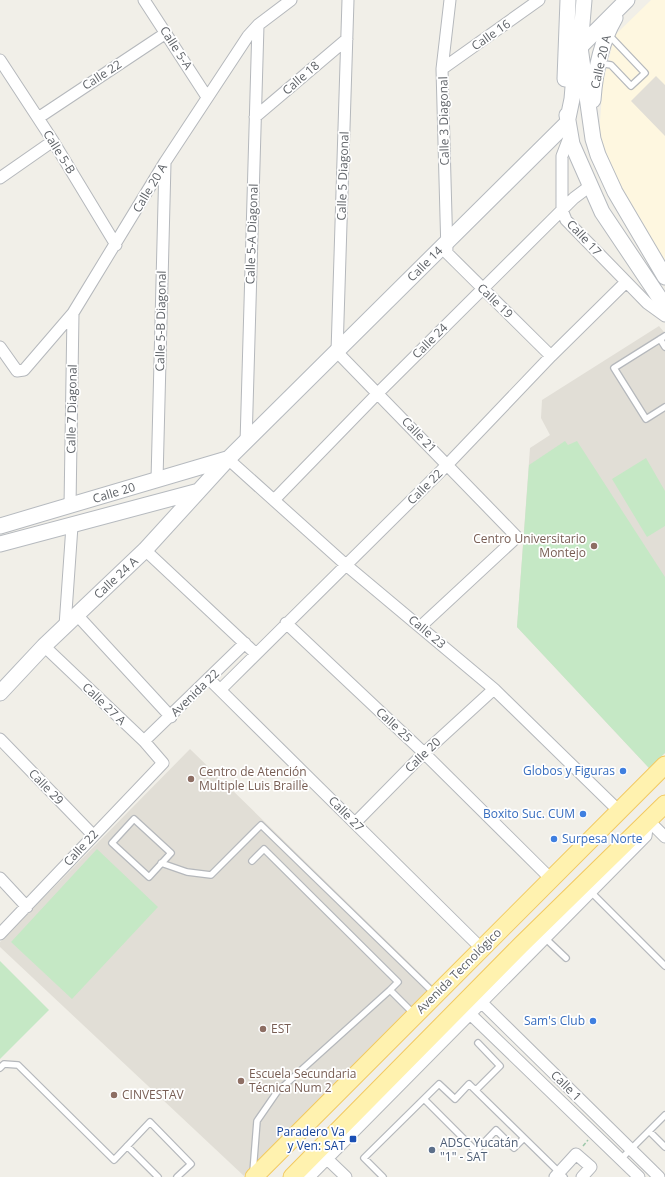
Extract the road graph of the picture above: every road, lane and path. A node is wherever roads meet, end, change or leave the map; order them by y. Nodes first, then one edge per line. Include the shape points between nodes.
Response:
1 (144, 0) edge
2 (291, 0) edge
3 (348, 0) edge
4 (450, 0) edge
5 (540, 0) edge
6 (568, 0) edge
7 (584, 0) edge
8 (626, 1) edge
9 (258, 25) junction
10 (607, 32) junction
11 (166, 33) junction
12 (347, 39) junction
13 (580, 47) junction
14 (0, 60) edge
15 (599, 63) junction
16 (442, 69) junction
17 (207, 97) junction
18 (256, 117) junction
19 (38, 118) junction
20 (569, 129) junction
21 (592, 132) junction
22 (53, 141) junction
23 (165, 162) junction
24 (0, 178) edge
25 (590, 186) junction
26 (562, 210) junction
27 (446, 242) junction
28 (116, 245) junction
29 (664, 274) edge
30 (648, 281) junction
31 (626, 282) junction
32 (482, 288) junction
33 (665, 306) edge
34 (73, 313) junction
35 (665, 316) edge
36 (663, 338) edge
37 (0, 347) edge
38 (665, 347) edge
39 (336, 352) junction
40 (551, 356) junction
41 (378, 393) junction
42 (665, 406) edge
43 (246, 443) junction
44 (228, 459) junction
45 (447, 465) junction
46 (157, 480) junction
47 (199, 491) junction
48 (274, 500) junction
49 (70, 506) junction
50 (0, 526) edge
51 (72, 526) junction
52 (0, 544) edge
53 (145, 550) junction
54 (346, 565) junction
55 (77, 615) junction
56 (286, 623) junction
57 (65, 626) junction
58 (420, 627) junction
59 (245, 643) junction
60 (44, 646) junction
61 (255, 653) junction
62 (209, 679) junction
63 (494, 689) junction
64 (220, 690) junction
65 (0, 693) edge
66 (171, 717) junction
67 (0, 739) edge
68 (144, 742) junction
69 (424, 753) junction
70 (163, 763) joint
71 (665, 765) edge
72 (664, 808) edge
73 (619, 811) junction
74 (649, 821) junction
75 (355, 823) junction
76 (93, 835) junction
77 (665, 837) edge
78 (252, 861) dead end
79 (161, 863) junction
80 (0, 878) edge
81 (552, 879) junction
82 (587, 888) junction
83 (28, 907) junction
84 (517, 913) junction
85 (504, 926) junction
86 (0, 934) edge
87 (541, 936) junction
88 (482, 949) junction
89 (566, 958) dead end
90 (665, 966) edge
91 (494, 973) junction
92 (390, 990) junction
93 (436, 995) junction
94 (472, 1004) junction
95 (415, 1015) junction
96 (478, 1043) dead end
97 (0, 1068) edge
98 (476, 1090) junction
99 (424, 1099) junction
100 (665, 1115) edge
101 (649, 1131) junction
102 (594, 1134) junction
103 (524, 1138) junction
104 (127, 1146) junction
105 (665, 1147) edge
106 (631, 1150) junction
107 (323, 1154) junction
108 (576, 1154) junction
109 (621, 1159) junction
110 (559, 1175) edge
111 (180, 1176) edge
112 (158, 1177) edge
113 (253, 1177) edge
114 (292, 1177) edge
115 (309, 1177) edge
116 (346, 1177) edge
117 (383, 1177) edge
118 (582, 1177) edge
119 (639, 1177) edge
120 (659, 1177) edge

1 - 11 street, Calle 5-A
2 - 9 street, Calle 20 A
3 - 12 street, Calle 5 Diagonal
4 - 16 street, Calle 3 Diagonal
5 - 16 street, Calle 16
6 - 20 street via 565,69
7 - 13 street
8 - 10 street, Calle 20 A
8 - 13 street, Calle 20 A
9 - 17 street, Calle 20 A
9 - 18 street, Calle 5-A Diagonal
10 - 15 street, Calle 20 A
10 - 15 lane via 645,72 631,86 611,65
11 - 17 street, Calle 5-A
11 - 19 street, Calle 22
12 - 18 street, Calle 18
12 - 39 street, Calle 5 Diagonal
13 - 20 street via 575,63
13 - 21 street
14 - 19 street, Calle 5-B
15 - 21 street, Calle 20 A via 595,81
16 - 27 street, Calle 3 Diagonal
17 - 23 street, Calle 20 A
18 - 43 street, Calle 5-A Diagonal
19 - 22 street, Calle 5-B
20 - 21 street via 583,128
20 - 25 street
20 - 26 street, Calle 17 via 562,156
20 - 27 street, Calle 14
21 - 29 street via 598,155 615,192
22 - 24 street
22 - 28 street, Calle 5-B
23 - 28 street, Calle 20 A
23 - 46 street, Calle 5-B Diagonal
25 - 26 street, Calle 24
25 - 30 street via 602,212
26 - 31 street, Calle 17 via 566,220
26 - 32 street, Calle 24
27 - 32 street, Calle 19 via 447,253
27 - 39 street, Calle 14
28 - 34 street, Calle 20 A
29 - 30 street
30 - 33 street
31 - 35 street, Calle 17 via 647,303
31 - 40 street, Calle 22
32 - 40 street, Calle 19
32 - 41 street, Calle 24
34 - 37 street, Calle 20 A via 24,370 17,371
34 - 49 street, Calle 7 Diagonal
36 - 38 lane
36 - 42 lane via 614,368 646,419
39 - 41 street, Calle 21
39 - 43 street, Calle 14
40 - 45 street, Calle 22
41 - 45 street, Calle 21
41 - 48 street, Calle 24
43 - 44 street, Calle 14
44 - 46 street, Calle 20
44 - 47 street, Calle 24 A
44 - 48 street, Calle 23
45 - 54 street, Calle 22
45 - 58 street, Calle 21 via 517,537
46 - 49 street, Calle 20
47 - 51 street, Calle 20
47 - 53 street, Calle 24 A
48 - 54 street, Calle 23
49 - 50 street, Calle 20
51 - 52 street, Calle 20
51 - 57 street
53 - 55 street, Calle 24 A
53 - 59 street
54 - 56 street, Calle 22
54 - 58 street, Calle 23
55 - 57 street, Calle 24 A
55 - 66 street
56 - 61 street, Calle 22
56 - 69 street, Calle 25
57 - 60 street, Calle 24 A
58 - 63 street, Calle 23
59 - 61 street
59 - 62 street, Avenida 22
60 - 65 street, Calle 24 A
60 - 68 street, Calle 27 A
61 - 64 street, Calle 22
62 - 64 street, Calle 27
62 - 66 street, Avenida 22
63 - 69 street, Calle 20
63 - 73 street, Calle 23
64 - 75 street, Calle 27
66 - 68 street, Avenida 22
67 - 76 street, Calle 29
68 - 70 street, Calle 27 A
69 - 75 street, Calle 20
69 - 81 street, Calle 25
70 - 76 street, Calle 22
71 - 73 main road, Avenida Tecnológico
72 - 74 main road
73 - 81 main road, Avenida Tecnológico
74 - 77 street
74 - 82 main road
75 - 88 street, Calle 27
76 - 83 street, Calle 22
78 - 92 lane via 264,849 398,982
79 - 79 lane via 149,877 112,843 134,819 171,853
79 - 93 lane via 186,872 211,875 261,825
80 - 83 street
81 - 84 main road, Avenida Tecnológico
82 - 87 main road
82 - 90 lane
83 - 86 street, Calle 22
84 - 85 main road, Avenida Tecnológico
84 - 87 main road
85 - 88 main road, Avenida Tecnológico
85 - 91 main road via 514,936 515,942 499,960
87 - 89 lane
87 - 91 main road
87 - 94 street
88 - 93 main road, Avenida Tecnológico
91 - 94 main road
92 - 95 lane
92 - 113 lane via 277,1092 257,1121
93 - 95 main road, Avenida Tecnológico
94 - 102 street, Calle 1
94 - 106 street, Calle 1
94 - 107 main road
95 - 113 main road, Avenida Tecnológico
96 - 98 lane via 500,1066
97 - 104 lane via 4,1064 18,1065 114,1160
98 - 99 lane via 469,1084 454,1099 439,1084
98 - 103 lane
99 - 103 lane via 476,1150 496,1130 514,1148
99 - 117 lane via 364,1158
100 - 101 lane
101 - 105 lane
101 - 106 lane
102 - 108 path
102 - 109 street, Calle 1
103 - 110 lane
104 - 111 lane via 150,1122 191,1164
104 - 112 lane
106 - 109 lane
106 - 120 street, Calle 1
107 - 114 main road
107 - 115 street
107 - 116 street
108 - 110 street
108 - 118 street via 590,1167
109 - 119 street, Calle 1

